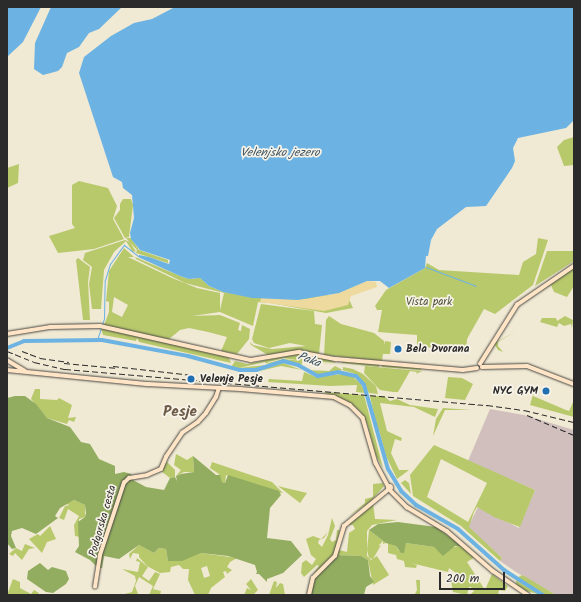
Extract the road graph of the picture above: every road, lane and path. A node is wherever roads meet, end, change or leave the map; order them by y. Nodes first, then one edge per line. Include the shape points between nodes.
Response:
1 (574, 266) edge
2 (7, 334) edge
3 (7, 360) edge
4 (480, 366) junction
5 (7, 370) edge
6 (25, 371) junction
7 (574, 384) edge
8 (219, 388) junction
9 (390, 489) junction
10 (95, 587) dead end
11 (309, 595) edge
12 (528, 595) edge

1 - 4 street via 517,305
2 - 4 street via 50,327 100,326 251,360 299,352 336,359 463,370
3 - 6 street
4 - 7 street via 527,366
5 - 6 street
6 - 8 street via 148,384
8 - 9 street via 323,396 350,405 365,422 376,463
8 - 10 street, Podgorska cesta via 209,408 198,422 183,432 166,456 161,469 152,474 129,478 124,483 100,556
9 - 11 street via 347,522 341,530 335,556 313,578
9 - 12 street via 407,507 447,531 492,572

